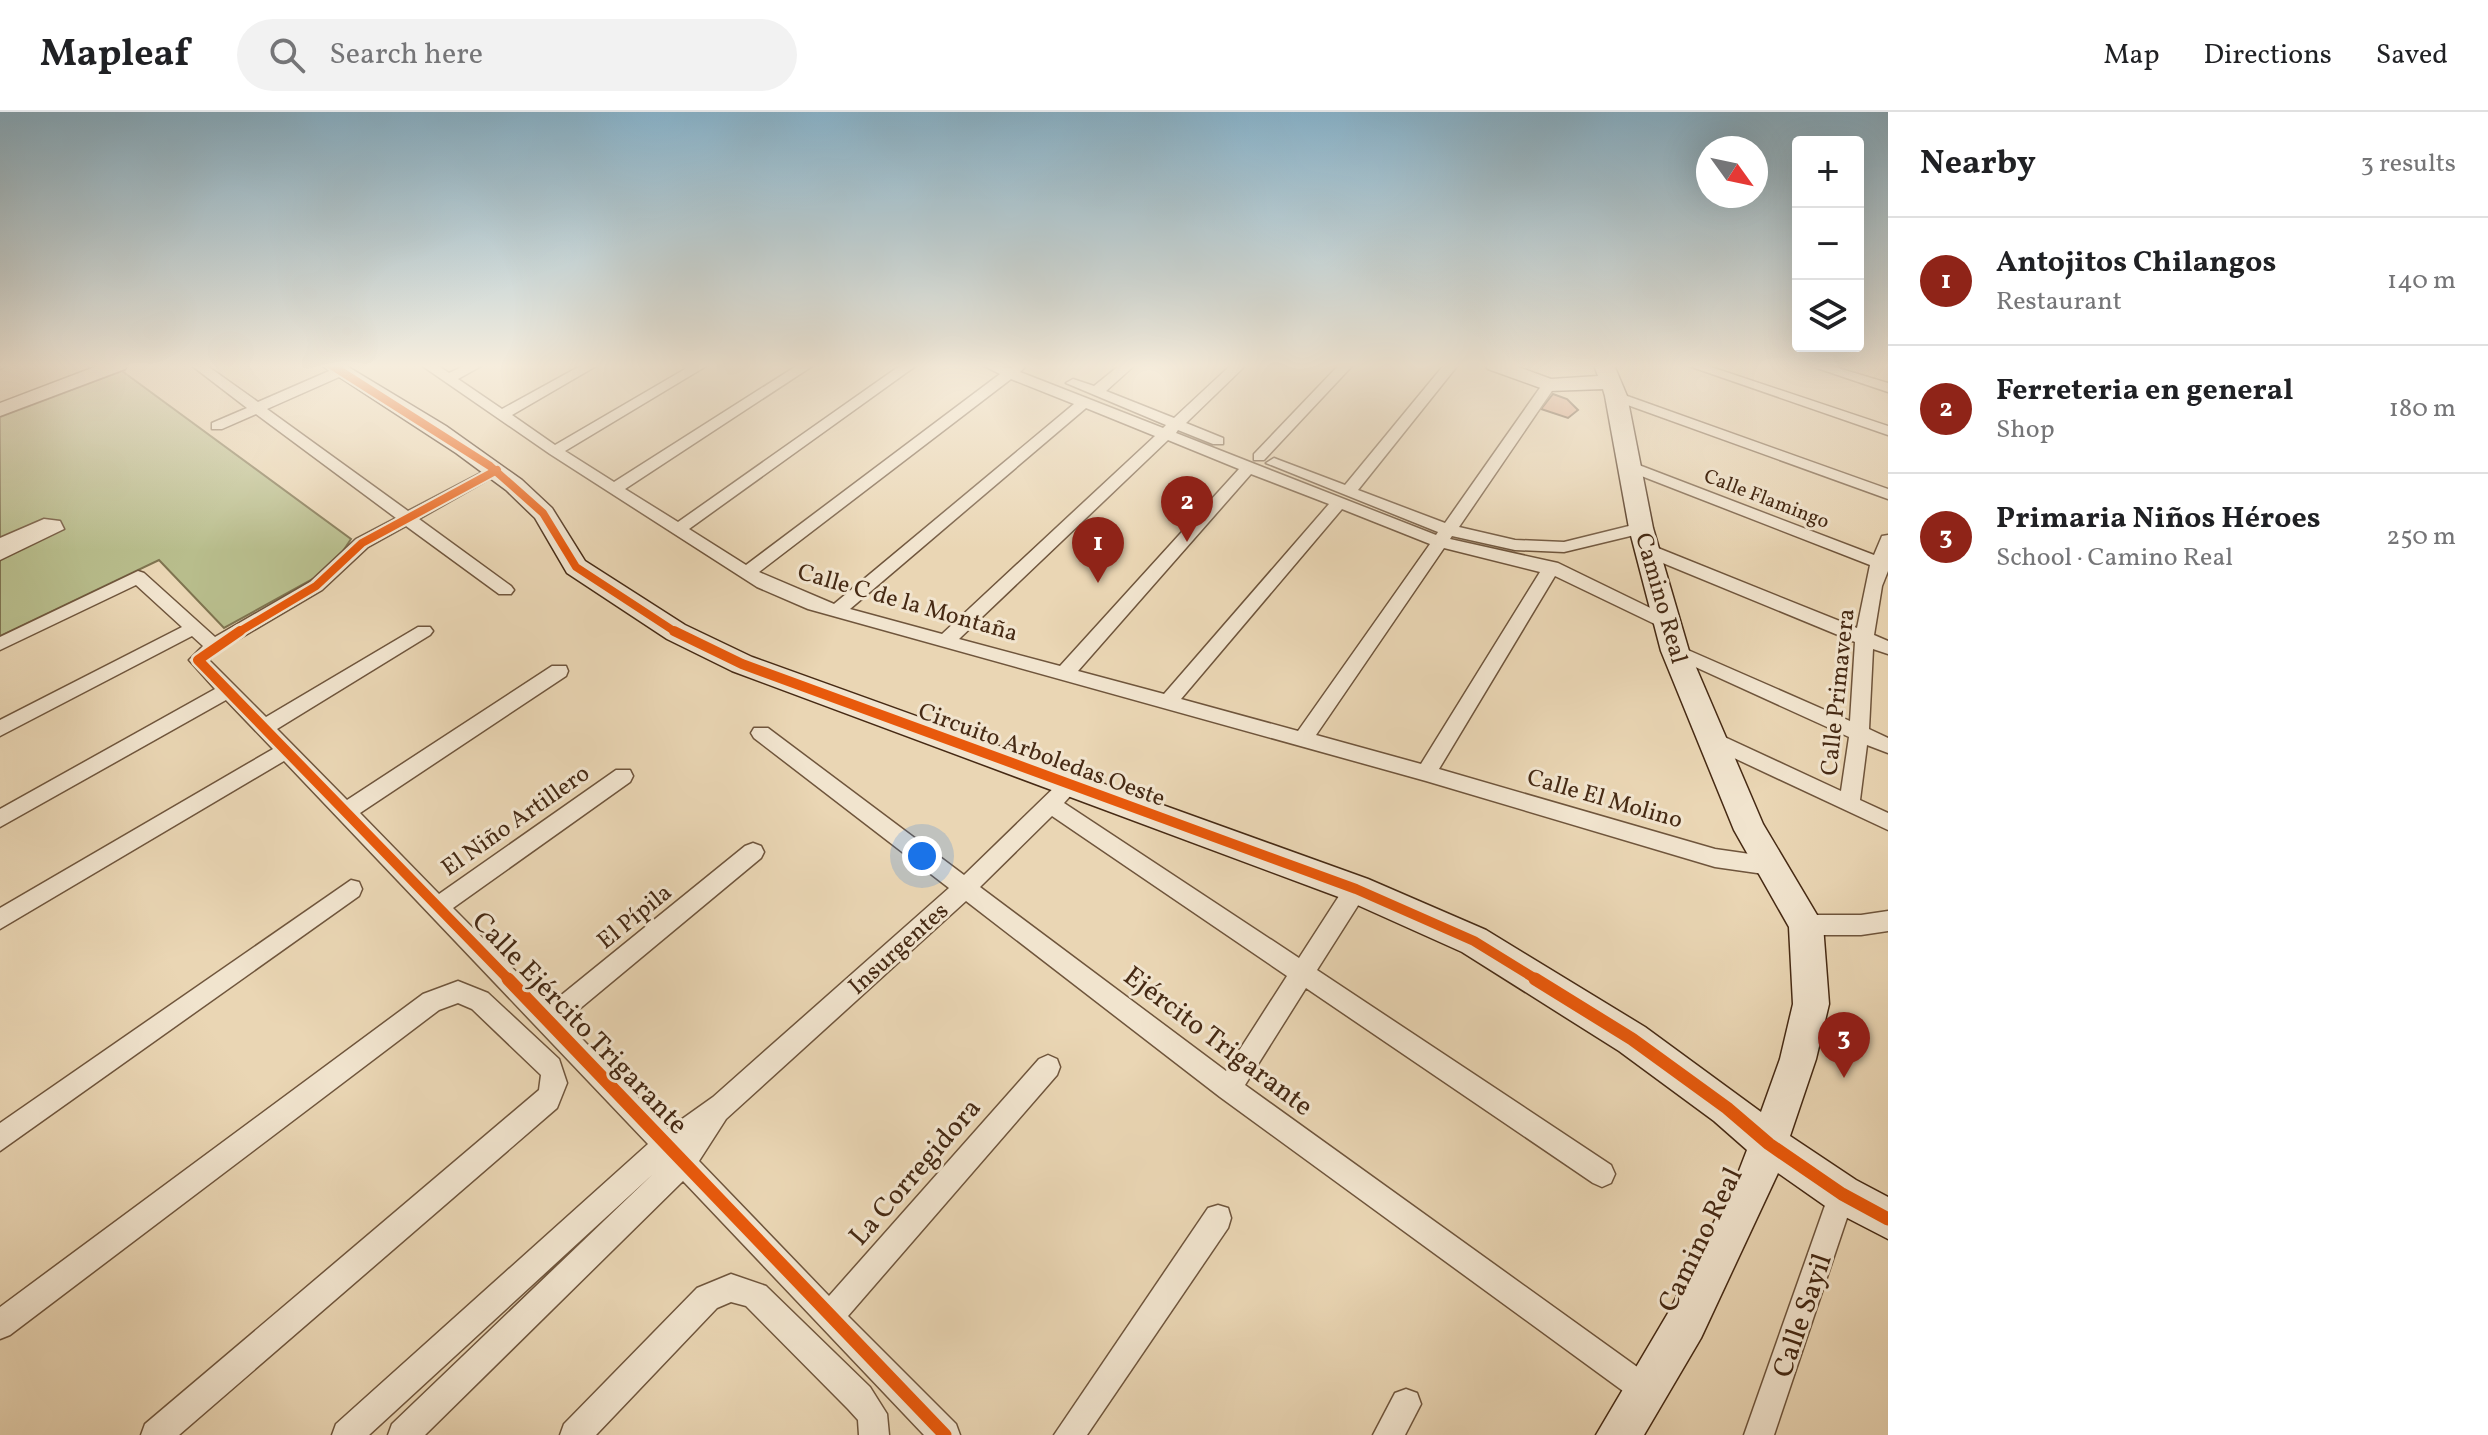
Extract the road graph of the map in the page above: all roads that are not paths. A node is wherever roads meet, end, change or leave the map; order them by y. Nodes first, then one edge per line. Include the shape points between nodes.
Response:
1 (283, 427) edge
2 (429, 427) edge
3 (521, 427) edge
4 (596, 427) edge
5 (711, 427) edge
6 (823, 427) edge
7 (940, 427) edge
8 (1055, 427) edge
9 (1161, 427) edge
10 (1173, 427) edge
11 (1287, 427) edge
12 (1401, 427) edge
13 (1520, 427) edge
14 (1621, 427) edge
15 (1723, 427) edge
16 (1169, 430) junction
17 (555, 451) junction
18 (1254, 462) junction
19 (1631, 467) junction
20 (497, 470) junction
21 (614, 489) junction
22 (1888, 494) edge
23 (1344, 497) junction
24 (407, 518) junction
25 (678, 529) junction
26 (1445, 536) junction
27 (1644, 539) junction
28 (1888, 540) edge
29 (0, 544) edge
30 (0, 555) edge
31 (1883, 564) edge
32 (1552, 567) junction
33 (748, 572) junction
34 (505, 590) dead end
35 (837, 611) junction
36 (1667, 623) junction
37 (194, 628) junction
38 (424, 631) dead end
39 (1862, 637) junction
40 (946, 641) junction
41 (0, 644) edge
42 (214, 646) junction
43 (1888, 648) edge
44 (1675, 651) junction
45 (559, 671) dead end
46 (1064, 674) junction
47 (227, 691) junction
48 (1168, 702) junction
49 (265, 727) junction
50 (0, 729) edge
51 (761, 733) dead end
52 (1858, 733) junction
53 (1709, 738) junction
54 (1302, 740) junction
55 (1888, 746) edge
56 (287, 750) junction
57 (1426, 773) junction
58 (623, 776) dead end
59 (1060, 795) junction
60 (1849, 804) junction
61 (346, 812) junction
62 (0, 819) edge
63 (1888, 822) edge
64 (753, 852) dead end
65 (1771, 866) junction
66 (966, 887) junction
67 (351, 889) dead end
68 (1356, 889) junction
69 (436, 908) junction
70 (0, 919) edge
71 (1888, 921) edge
72 (1806, 925) junction
73 (1304, 972) junction
74 (548, 1020) junction
75 (1048, 1067) dead end
76 (1229, 1088) junction
77 (0, 1138) edge
78 (1769, 1144) junction
79 (675, 1153) junction
80 (1602, 1174) dead end
81 (1842, 1194) junction
82 (1218, 1218) dead end
83 (1888, 1219) edge
84 (829, 1317) junction
85 (0, 1325) edge
86 (1644, 1389) junction
87 (1406, 1404) dead end
88 (156, 1435) edge
89 (347, 1435) edge
90 (403, 1435) edge
91 (575, 1435) edge
92 (874, 1435) edge
93 (945, 1435) edge
94 (1069, 1435) edge
95 (1388, 1435) edge
96 (1619, 1435) edge
97 (1759, 1435) edge

1 - 24 street
2 - 20 street, Circuito Arboledas Oeste
3 - 17 street, Calle C de la Montaña
4 - 17 street
5 - 21 street
6 - 25 street
7 - 33 street
8 - 35 street
9 - 16 street
10 - 16 street
11 - 18 street
12 - 23 street
13 - 26 street
14 - 19 street, Camino Real
15 - 22 street
16 - 18 street
16 - 40 street
17 - 21 street, Calle C de la Montaña
18 - 23 street
18 - 46 street
19 - 27 street, Camino Real
19 - 31 street, Calle Flamingo
20 - 24 street
20 - 59 street, Circuito Arboledas Oeste via 546,516 576,567 676,632
21 - 25 street, Calle C de la Montaña
23 - 26 street
23 - 48 street
24 - 34 street
24 - 42 street via 362,543 316,586
25 - 33 street, Calle C de la Montaña
26 - 27 street via 1543,548
26 - 32 street
26 - 54 street
27 - 36 street, Camino Real
27 - 39 street
28 - 31 street, Calle Primavera
29 - 30 street via 44,524 56,529
31 - 39 street, Calle Primavera
32 - 36 street
32 - 57 street
33 - 35 street, Calle C de la Montaña via 780,592
35 - 40 street, Calle C de la Montaña
36 - 44 street, Camino Real
37 - 41 street via 138,577
37 - 42 street
37 - 50 street
38 - 49 street
39 - 43 street
39 - 52 street, Calle Primavera
40 - 46 street, Calle C de la Montaña
42 - 47 street, Calle Ejército Trigarante via 198,660
44 - 52 street
44 - 53 street, Camino Real
45 - 61 street
46 - 48 street, Calle C de la Montaña
47 - 49 street, Calle Ejército Trigarante
47 - 62 street
48 - 54 street, Calle C de la Montaña
49 - 56 street, Calle Ejército Trigarante
51 - 66 street, Ejército Trigarante
52 - 55 street
52 - 60 street, Calle Primavera
53 - 60 street
53 - 65 street, Camino Real
54 - 57 street, Calle C de la Montaña
56 - 61 street, Calle Ejército Trigarante
56 - 70 street
57 - 65 street, Calle El Molino via 1715,858
58 - 69 street, El Niño Artillero
59 - 66 street, Insurgentes
59 - 68 street, Circuito Arboledas Oeste
59 - 73 street
60 - 63 street
61 - 69 street, Calle Ejército Trigarante
64 - 74 street, El Pípila
65 - 72 street, Camino Real
66 - 76 street, Ejército Trigarante
66 - 79 street, Insurgentes
67 - 77 street
68 - 73 street
68 - 78 street, Circuito Arboledas Oeste via 1522,968 1689,1079
69 - 74 street, Calle Ejército Trigarante
71 - 72 street
72 - 78 street, Camino Real via 1811,1004
73 - 76 street
73 - 80 street
74 - 79 street, Calle Ejército Trigarante
75 - 84 street, La Corregidora
76 - 86 street, Ejército Trigarante
78 - 81 street, Circuito Arboledas Oeste
78 - 86 street, Camino Real via 1717,1263
79 - 84 street, Calle Ejército Trigarante
79 - 89 street
79 - 90 street via 640,1207
81 - 83 street, Circuito Arboledas Oeste
81 - 97 street, Calle Sayil
82 - 94 street
84 - 93 street, Calle Ejército Trigarante
85 - 88 street via 431,1002 458,992 480,1001 550,1067 556,1086 548,1099
86 - 96 street, Camino Real
87 - 95 street
91 - 92 street via 707,1298 724,1288 741,1287 859,1398 872,1414

